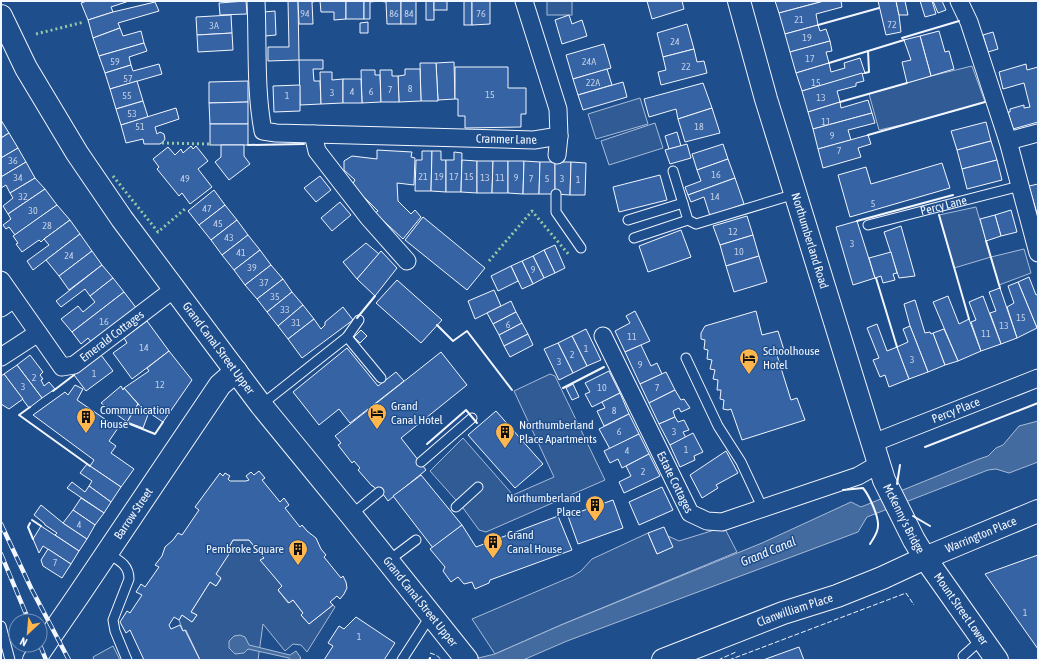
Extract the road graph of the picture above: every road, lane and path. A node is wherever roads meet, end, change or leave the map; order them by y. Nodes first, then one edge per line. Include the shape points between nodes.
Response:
1 (256, 1) edge
2 (524, 1) edge
3 (740, 1) edge
4 (959, 1) edge
5 (1, 16) edge
6 (313, 134) junction
7 (1038, 134) edge
8 (559, 136) junction
9 (1008, 142) junction
10 (557, 158) dead end
11 (673, 171) dead end
12 (1020, 186) junction
13 (556, 194) dead end
14 (796, 194) junction
15 (683, 203) junction
16 (628, 220) dead end
17 (688, 220) junction
18 (868, 225) dead end
19 (634, 238) dead end
20 (581, 248) dead end
21 (1038, 253) edge
22 (407, 261) dead end
23 (1, 280) edge
24 (174, 289) junction
25 (8, 303) edge
26 (359, 320) dead end
27 (38, 333) junction
28 (603, 336) dead end
29 (347, 337) junction
30 (1, 358) edge
31 (686, 358) dead end
32 (236, 371) junction
33 (381, 378) dead end
34 (1038, 378) edge
35 (261, 405) junction
36 (472, 418) dead end
37 (873, 443) junction
38 (421, 462) dead end
39 (882, 472) junction
40 (478, 487) dead end
41 (379, 492) dead end
42 (456, 507) dead end
43 (763, 509) junction
44 (1038, 511) edge
45 (351, 515) junction
46 (416, 540) dead end
47 (107, 553) junction
48 (925, 558) junction
49 (388, 561) junction
50 (438, 624) junction
51 (1, 626) edge
52 (982, 639) junction
53 (963, 656) dead end
54 (10, 660) edge
55 (34, 660) edge
56 (127, 660) edge
57 (402, 660) edge
58 (467, 660) edge
59 (663, 660) edge
60 (997, 660) edge

1 - 6 street, Cranmer Lane via 257,65 263,131
2 - 8 street via 558,110
3 - 14 main road, Northumberland Road via 766,99
4 - 9 street via 969,22
5 - 24 main road, Grand Canal Street Upper via 26,68 77,153
6 - 8 street, Cranmer Lane via 534,140
6 - 22 street via 321,157 368,217
7 - 9 street
8 - 10 street
9 - 12 street
11 - 15 lane
12 - 18 lane, Percy Lane
12 - 21 street
13 - 20 lane via 556,212
14 - 17 lane via 696,224
14 - 37 main road, Northumberland Road
15 - 16 lane
15 - 17 lane
17 - 19 lane
23 - 25 street, Emerald Cottages
24 - 27 street, Emerald Cottages via 74,365 62,367
24 - 32 main road, Grand Canal Street Upper
25 - 27 street, Emerald Cottages
26 - 29 lane
27 - 30 street
28 - 43 street, Estate Cottages via 690,513 707,521 722,522
29 - 33 lane
29 - 35 lane
31 - 43 lane via 718,426 741,462
32 - 35 main road, Grand Canal Street Upper
32 - 47 main road, Barrow Street via 220,385
34 - 37 street, Percy Place
35 - 45 main road, Grand Canal Street Upper
36 - 38 lane
37 - 39 main road, Northumberland Road
39 - 43 street, Estate Cottages via 858,476
39 - 48 main road, McKenny's Bridge
40 - 42 lane
41 - 45 lane
44 - 48 main road, Warrington Place
45 - 49 main road, Grand Canal Street Upper
46 - 49 lane
47 - 55 main road, Barrow Street
47 - 56 lane via 124,563 129,573 130,579 113,620
48 - 52 main road, Mount Street Lower
48 - 59 main road, Clanwilliam Place via 837,596 784,613
49 - 50 main road, Grand Canal Street Upper
50 - 57 lane
50 - 58 main road, Grand Canal Street Upper
51 - 54 lane
52 - 53 lane
52 - 60 main road, Mount Street Lower

